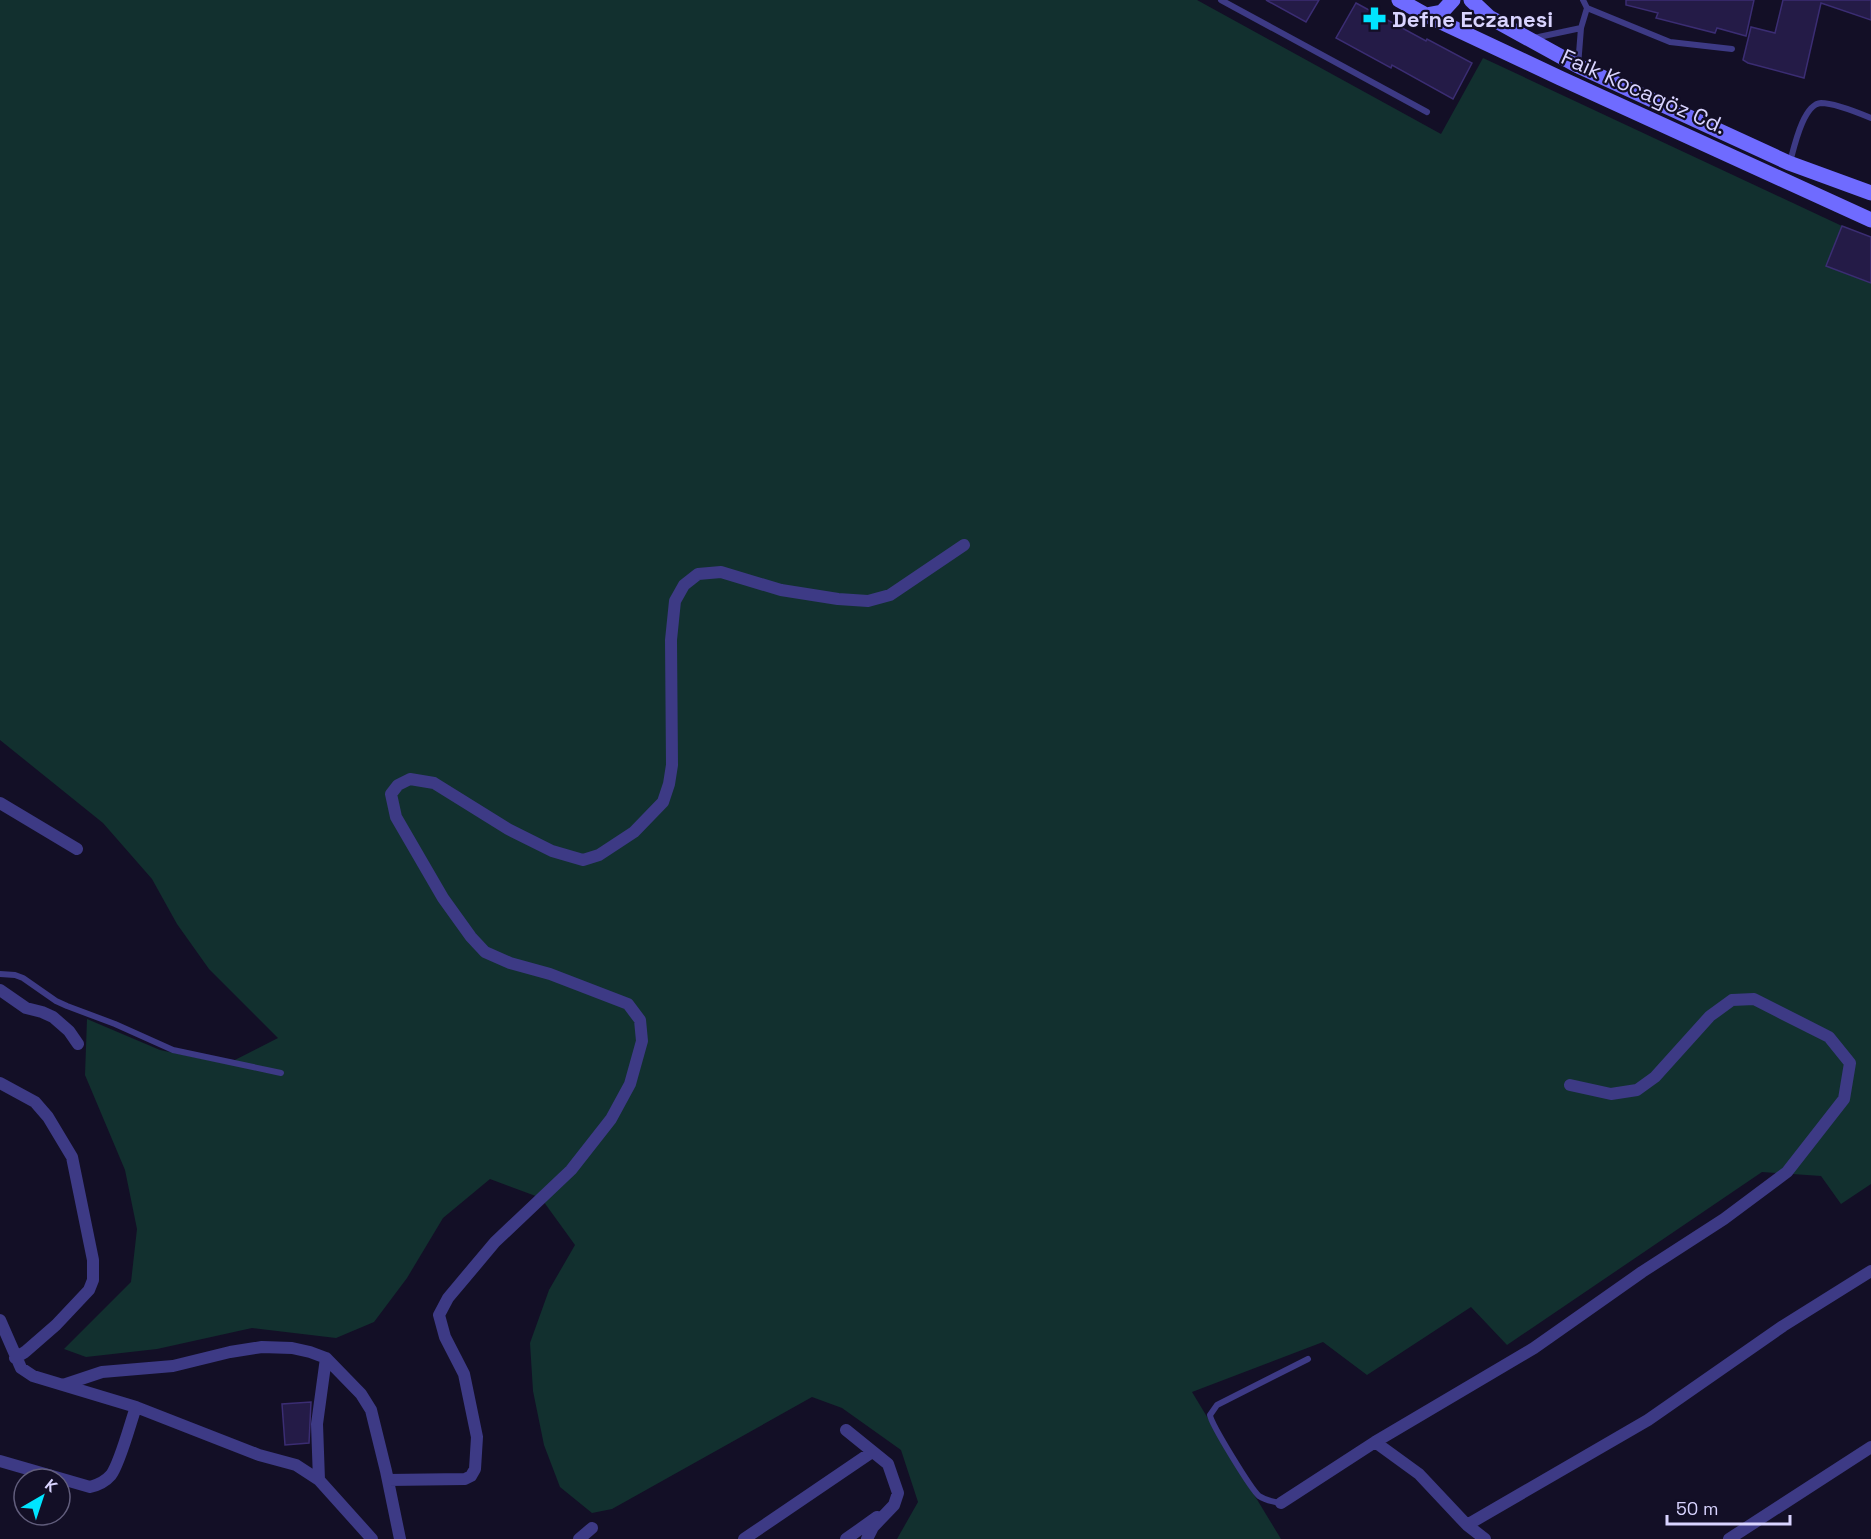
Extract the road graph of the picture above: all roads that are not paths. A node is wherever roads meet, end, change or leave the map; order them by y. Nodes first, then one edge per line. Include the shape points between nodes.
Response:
1 (1221, 0) edge
2 (1453, 0) edge
3 (1471, 0) edge
4 (1583, 0) edge
5 (1403, 1) edge
6 (1587, 8) junction
7 (1426, 15) junction
8 (1581, 28) junction
9 (1529, 39) junction
10 (1732, 49) dead end
11 (1578, 66) junction
12 (1427, 112) dead end
13 (1871, 118) edge
14 (1790, 163) junction
15 (1871, 193) edge
16 (1871, 220) edge
17 (964, 546) dead end
18 (0, 802) edge
19 (77, 849) dead end
20 (0, 974) edge
21 (0, 990) edge
22 (78, 1044) dead end
23 (281, 1072) dead end
24 (0, 1083) edge
25 (1570, 1085) dead end
26 (1871, 1270) edge
27 (0, 1320) edge
28 (15, 1358) junction
29 (326, 1358) junction
30 (1308, 1359) dead end
31 (63, 1385) junction
32 (136, 1407) junction
33 (846, 1430) dead end
34 (1375, 1442) junction
35 (1871, 1447) edge
36 (872, 1452) junction
37 (0, 1461) edge
38 (319, 1480) junction
39 (388, 1480) junction
40 (1281, 1503) joint
41 (894, 1505) junction
42 (1467, 1525) junction
43 (592, 1528) dead end
44 (372, 1539) edge
45 (400, 1539) edge
46 (579, 1539) edge
47 (744, 1539) edge
48 (846, 1539) edge
49 (867, 1539) edge
50 (1485, 1539) edge
51 (1729, 1539) edge

1 - 12 lane
2 - 7 street via 1442,12
3 - 9 street via 1489,17
4 - 6 lane
5 - 7 street, Faik Kocagöz Cd.
6 - 8 lane
6 - 10 lane via 1670,42
7 - 16 street, Faik Kocagöz Cd.
8 - 9 lane
8 - 11 lane
9 - 11 street
11 - 14 street
13 - 14 lane via 1822,103 1813,106 1806,114
14 - 15 street
17 - 39 street via 890,594 868,601 781,590 721,572 698,574 684,585 675,601 671,640 669,784 663,802 634,832 599,855 583,860 552,851 434,783 410,779 391,794 396,817 442,898 484,952 628,1004 640,1020 642,1041 630,1084 611,1119 571,1170 495,1242 448,1298 439,1316 464,1374 477,1437 471,1476
18 - 19 street
20 - 23 lane via 23,978 56,1001 173,1050
21 - 22 street via 26,1008 53,1017
24 - 28 street via 35,1102 72,1157 93,1260 93,1280 88,1290 56,1325
25 - 34 street via 1611,1094 1636,1090 1655,1077 1710,1016 1732,1000 1754,999 1829,1037 1850,1063 1844,1099 1786,1172 1534,1348
26 - 42 street via 1648,1420
27 - 28 street
28 - 31 street via 33,1376
29 - 31 street via 292,1348 262,1347 173,1366 102,1372
29 - 38 street via 317,1424
29 - 39 street via 371,1410
30 - 40 lane via 1216,1405 1210,1415 1257,1495
31 - 32 street
32 - 37 street via 115,1467 97,1485 90,1487
32 - 38 street via 259,1455 296,1465
33 - 36 street
34 - 40 street
34 - 42 street via 1419,1474
35 - 51 street
36 - 41 street via 888,1464 898,1493
36 - 47 street
38 - 44 street
39 - 45 street
41 - 48 street
41 - 49 street
42 - 50 street
43 - 46 street

